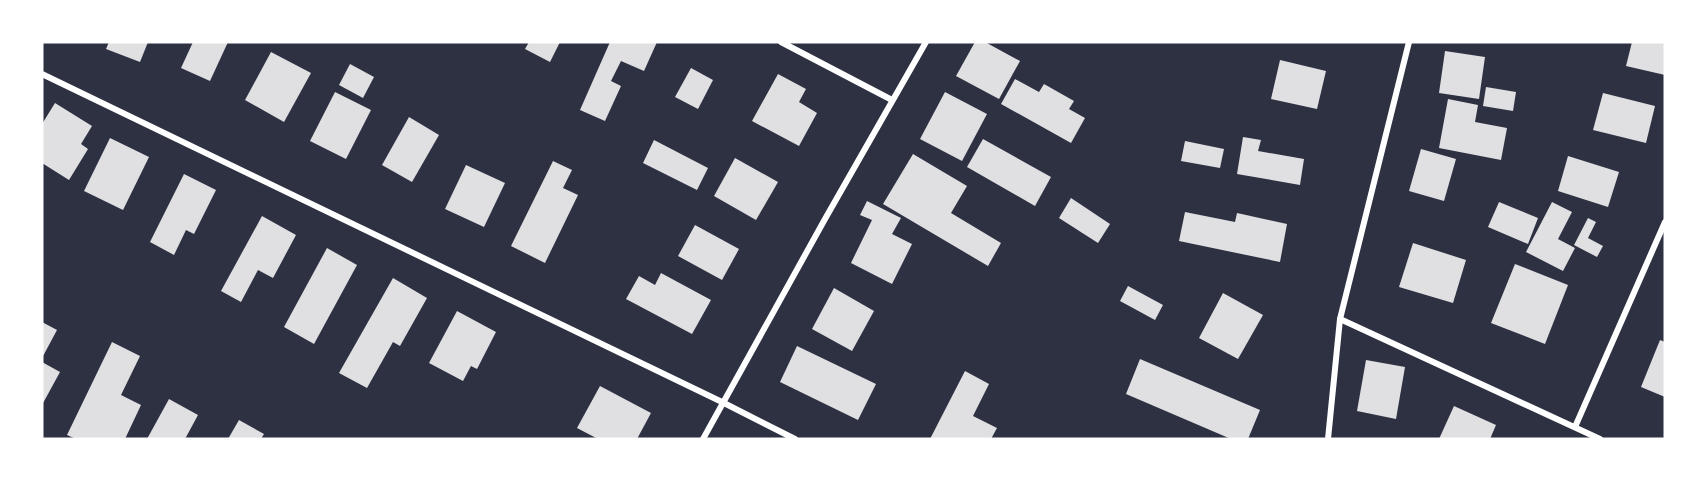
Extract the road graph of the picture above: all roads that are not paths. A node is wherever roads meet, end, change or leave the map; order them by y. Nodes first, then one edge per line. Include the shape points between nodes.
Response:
1 (781, 42) edge
2 (926, 42) edge
3 (1409, 42) edge
4 (42, 75) edge
5 (892, 100) junction
6 (1665, 222) edge
7 (1340, 319) junction
8 (722, 402) junction
9 (1575, 427) junction
10 (702, 439) edge
11 (795, 439) edge
12 (1328, 439) edge
13 (1600, 439) edge

1 - 5 street
2 - 5 street
3 - 7 street
4 - 8 street
5 - 8 street
6 - 9 street
7 - 9 street
7 - 12 street
8 - 10 street
8 - 11 street
9 - 13 street

